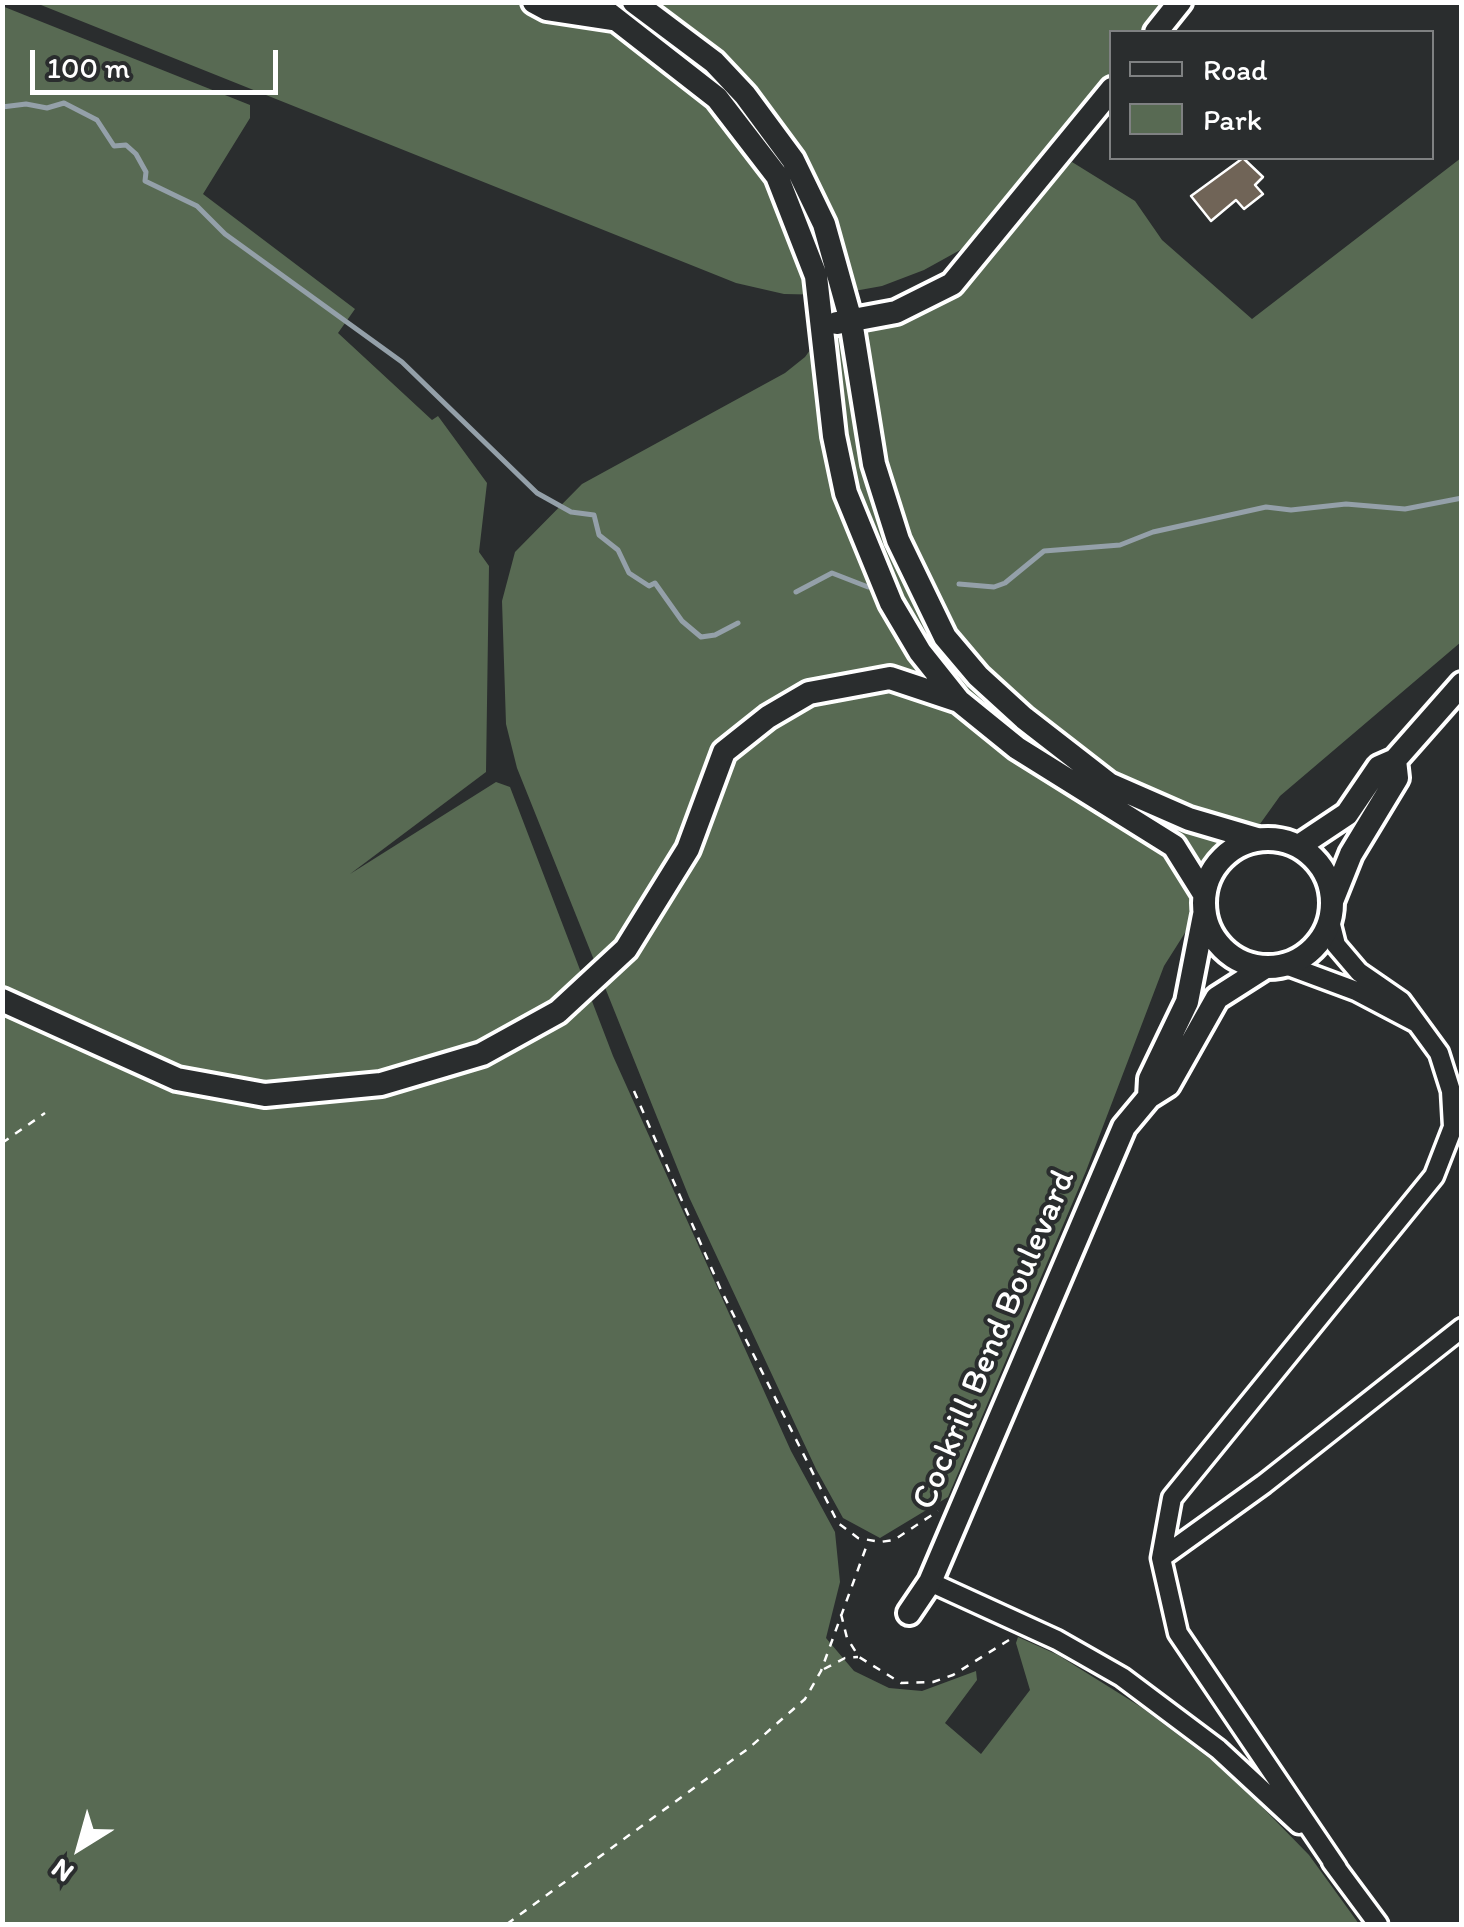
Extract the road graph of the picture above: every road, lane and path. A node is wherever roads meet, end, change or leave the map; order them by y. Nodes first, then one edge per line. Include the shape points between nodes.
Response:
1 (534, 2) edge
2 (594, 2) edge
3 (634, 2) edge
4 (1180, 2) edge
5 (616, 20) junction
6 (1158, 30) edge
7 (1109, 93) edge
8 (851, 320) junction
9 (824, 325) junction
10 (945, 637) junction
11 (920, 652) junction
12 (890, 678) junction
13 (1462, 684) edge
14 (960, 701) junction
15 (1395, 760) junction
16 (1104, 791) junction
17 (1258, 839) junction
18 (1299, 846) junction
19 (1204, 905) junction
20 (1332, 910) junction
21 (1275, 966) junction
22 (2, 1000) edge
23 (1420, 1024) junction
24 (634, 1091) dead end
25 (1149, 1097) junction
26 (44, 1113) dead end
27 (2, 1142) edge
28 (1462, 1328) edge
29 (958, 1516) junction
30 (868, 1542) junction
31 (1161, 1558) junction
32 (930, 1582) junction
33 (841, 1613) junction
34 (908, 1613) dead end
35 (1019, 1622) junction
36 (860, 1657) junction
37 (821, 1672) junction
38 (1338, 1868) junction
39 (507, 1924) edge
40 (1378, 1924) edge

1 - 5 street
2 - 5 street
3 - 8 street via 714,62 792,160 824,224
4 - 6 street
5 - 9 street via 718,98 778,176 816,276
7 - 8 street via 952,284 896,312
8 - 9 street
8 - 10 street via 874,464 898,540
9 - 11 street via 846,493 891,604
10 - 11 street
10 - 16 street via 978,676
11 - 12 street
11 - 14 street
12 - 14 street
12 - 22 street via 809,693 724,752 688,849 626,949 558,1012 482,1054 381,1084 265,1095 177,1079
13 - 15 street
14 - 16 street via 1017,748
15 - 18 street via 1379,767 1347,814
15 - 20 street via 1397,778 1351,854
16 - 17 street
16 - 19 street via 1174,846
17 - 18 street
17 - 19 street via 1221,858 1209,874
18 - 20 street via 1328,878
19 - 21 street via 1224,951 1243,962
19 - 25 street, Cockrill Bend Boulevard via 1187,1002 1150,1079
20 - 21 street via 1314,948
20 - 23 street via 1336,945
21 - 23 street via 1356,991
21 - 25 street, Cockrill Bend Boulevard via 1217,998 1168,1086
23 - 31 street via 1452,1091 1454,1127 1434,1176 1172,1498
24 - 30 path via 818,1489 838,1523
25 - 29 street, Cockrill Bend Boulevard via 1124,1128
26 - 27 path
28 - 31 street
29 - 30 path via 937,1510 894,1540
29 - 32 street, Cockrill Bend Boulevard
30 - 33 path
31 - 38 street via 1178,1633
32 - 34 street, Cockrill Bend Boulevard
32 - 35 street
33 - 36 path via 846,1638
33 - 37 path
35 - 36 path via 999,1650 932,1682 888,1679
35 - 38 street via 1122,1677 1177,1716 1293,1817
36 - 37 path via 833,1662
37 - 39 path via 804,1699 750,1748
38 - 40 street

